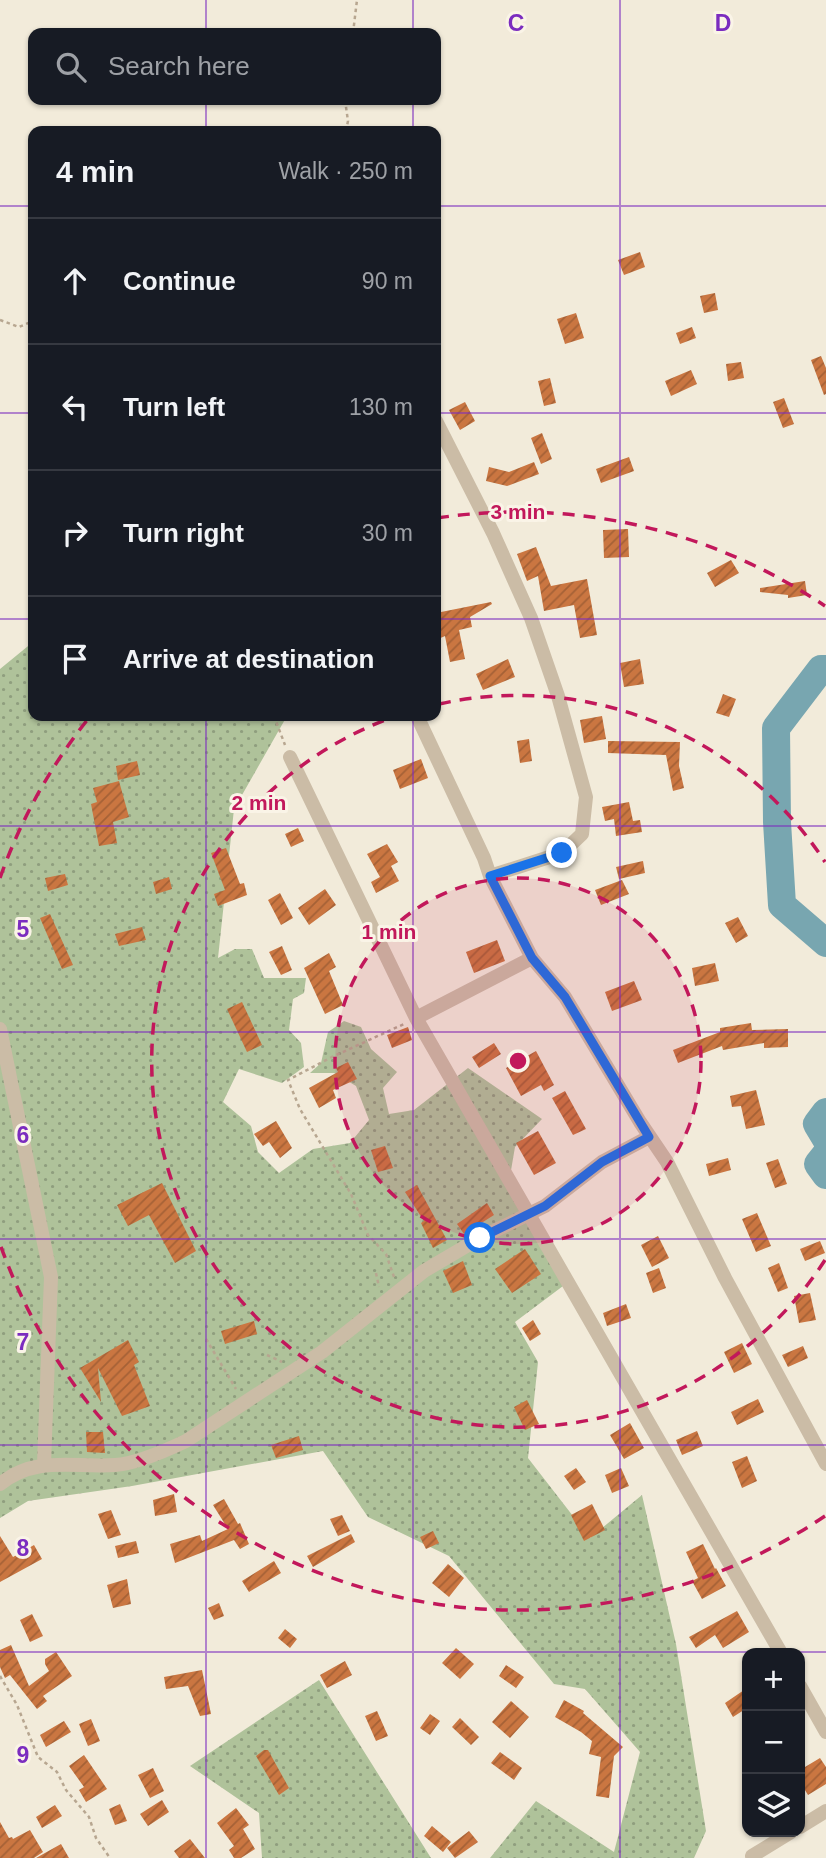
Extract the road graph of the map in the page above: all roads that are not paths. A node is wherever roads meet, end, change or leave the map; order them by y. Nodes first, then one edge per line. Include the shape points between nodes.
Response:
1 (441, 431) edge
2 (419, 721) edge
3 (290, 757) road end
4 (490, 876) junction
5 (532, 958) junction
6 (416, 1018) junction
7 (0, 1029) edge
8 (649, 1137) junction
9 (529, 1215) junction
10 (44, 1464) junction
11 (826, 1464) edge
12 (0, 1484) edge
13 (778, 1648) edge
14 (805, 1695) edge
15 (826, 1732) edge
16 (826, 1811) edge
17 (805, 1824) edge
18 (783, 1837) edge
19 (752, 1856) dead end

1 - 4 street via 531,618 586,797 579,839 558,855
2 - 4 street
3 - 6 street
4 - 5 street
5 - 6 street
5 - 8 street via 565,997
6 - 9 street
7 - 10 street via 51,1277
8 - 9 street via 602,1162
8 - 11 street via 684,1192
9 - 10 street via 424,1271 322,1352 169,1449 117,1465
9 - 13 street
10 - 12 street
14 - 15 street
16 - 17 street
18 - 19 street

